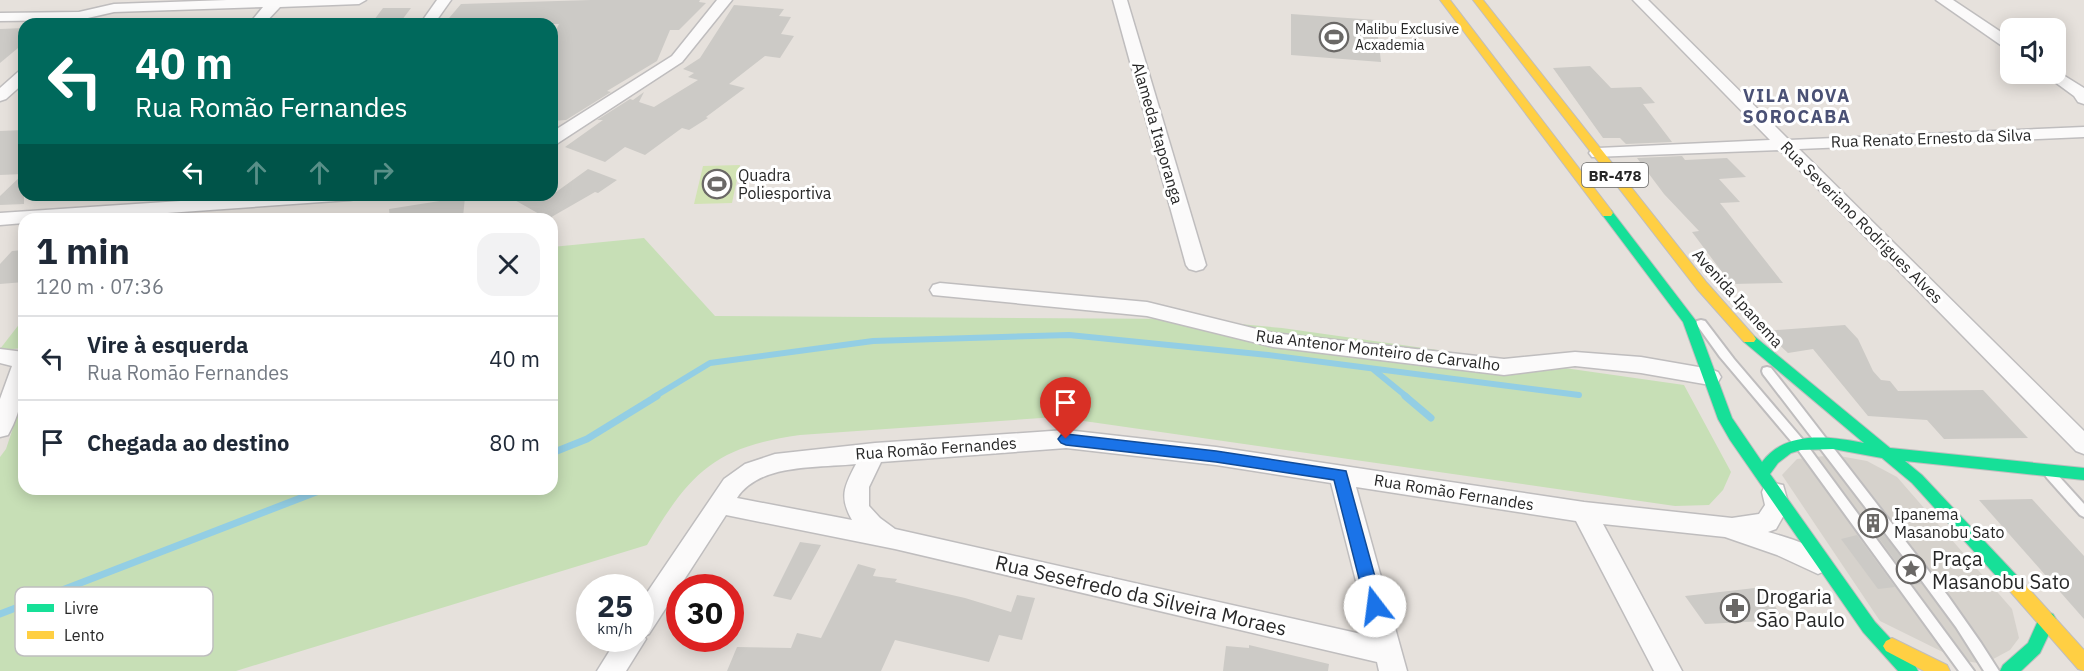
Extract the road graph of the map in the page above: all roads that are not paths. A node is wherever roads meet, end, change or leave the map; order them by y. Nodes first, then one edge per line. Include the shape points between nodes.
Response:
1 (112, 0) edge
2 (359, 0) edge
3 (444, 0) edge
4 (725, 0) edge
5 (1120, 0) edge
6 (1445, 0) edge
7 (1456, 0) edge
8 (1468, 0) edge
9 (1478, 0) edge
10 (1640, 0) edge
11 (1943, 0) edge
12 (277, 1) edge
13 (98, 12) junction
14 (0, 17) edge
15 (91, 18) edge
16 (261, 18) edge
17 (432, 18) edge
18 (2000, 38) edge
19 (18, 80) edge
20 (2066, 83) edge
21 (2083, 95) edge
22 (0, 96) edge
23 (2084, 132) edge
24 (558, 135) edge
25 (1784, 144) junction
26 (1598, 153) junction
27 (93, 201) edge
28 (247, 201) edge
29 (82, 213) edge
30 (94, 213) edge
31 (18, 218) edge
32 (0, 219) edge
33 (1196, 265) dead end
34 (940, 290) dead end
35 (1689, 321) junction
36 (1756, 347) junction
37 (0, 356) edge
38 (18, 358) edge
39 (1729, 359) junction
40 (1710, 377) junction
41 (18, 380) edge
42 (1812, 428) junction
43 (0, 429) edge
44 (1823, 443) junction
45 (1800, 444) junction
46 (2084, 445) edge
47 (875, 452) junction
48 (1886, 453) junction
49 (2047, 471) junction
50 (2084, 474) edge
51 (1341, 475) junction
52 (742, 476) junction
53 (1767, 482) junction
54 (720, 504) junction
55 (1584, 512) junction
56 (2084, 512) edge
57 (765, 513) junction
58 (1705, 526) junction
59 (895, 539) junction
60 (1831, 571) junction
61 (654, 605) edge
62 (2047, 619) junction
63 (1880, 640) junction
64 (623, 652) edge
65 (1390, 661) edge
66 (2084, 663) edge
67 (611, 671) edge
68 (1668, 671) edge
69 (1909, 671) edge
70 (1941, 671) edge
71 (1967, 671) edge
72 (1992, 671) edge
73 (2009, 671) edge

1 - 13 street
2 - 12 street
3 - 17 street
4 - 24 street via 677,59
5 - 33 street, Alameda Itaporanga
6 - 35 main road, BR-478
7 - 39 lane
8 - 42 lane via 1641,226
9 - 26 main road, Avenida Ipanema / BR-478
10 - 25 street, Rua Severiano Rodrigues Alves
11 - 18 street
12 - 13 street via 114,8
12 - 16 street
13 - 14 street via 79,16
13 - 15 street
19 - 22 street
20 - 21 street
23 - 25 street, Rua Renato Ernesto da Silva
25 - 26 street, Rua Renato Ernesto da Silva
25 - 46 street, Rua Severiano Rodrigues Alves
26 - 36 main road, Avenida Ipanema / BR-478 via 1702,286
27 - 29 street
28 - 30 street
31 - 32 street
34 - 40 street, Rua Antenor Monteiro de Carvalho via 1147,309 1273,340 1504,367 1575,359
35 - 39 lane
35 - 40 main road, BR-478
36 - 42 lane via 1792,392
36 - 48 main road, Avenida Ipanema / BR-478
37 - 38 street
39 - 45 lane
40 - 53 main road, BR-478 via 1725,419
41 - 43 street
42 - 44 lane
44 - 45 main road
44 - 48 main road
44 - 72 lane via 1962,623
45 - 53 main road via 1771,458
45 - 71 lane
47 - 51 street, Rua Romão Fernandes via 1066,439
47 - 52 street, Rua Romão Fernandes via 775,463
47 - 59 street via 856,484 855,502 868,521
48 - 49 main road
48 - 62 main road, Avenida Ipanema / BR-478 via 1917,478
49 - 50 main road
49 - 56 lane
51 - 55 street, Rua Romão Fernandes
51 - 65 street
52 - 54 street, Rua Romão Fernandes
52 - 57 street via 740,488 745,497
53 - 58 street, Rua Romão Fernandes via 1777,506 1767,522 1753,526
53 - 60 main road, BR-478
54 - 57 street, Rua Sesefredo da Silveira Moraes
54 - 61 street, Rua Romão Fernandes
55 - 58 street, Rua Romão Fernandes
55 - 68 street
57 - 59 street, Rua Sesefredo da Silveira Moraes
58 - 60 street, Rua Romão Fernandes via 1784,547
59 - 65 street, Rua Sesefredo da Silveira Moraes
60 - 63 main road, BR-478
62 - 66 main road, Avenida Ipanema / BR-478
62 - 73 main road via 2034,648
63 - 69 main road, BR-478
63 - 70 main road
64 - 67 street

